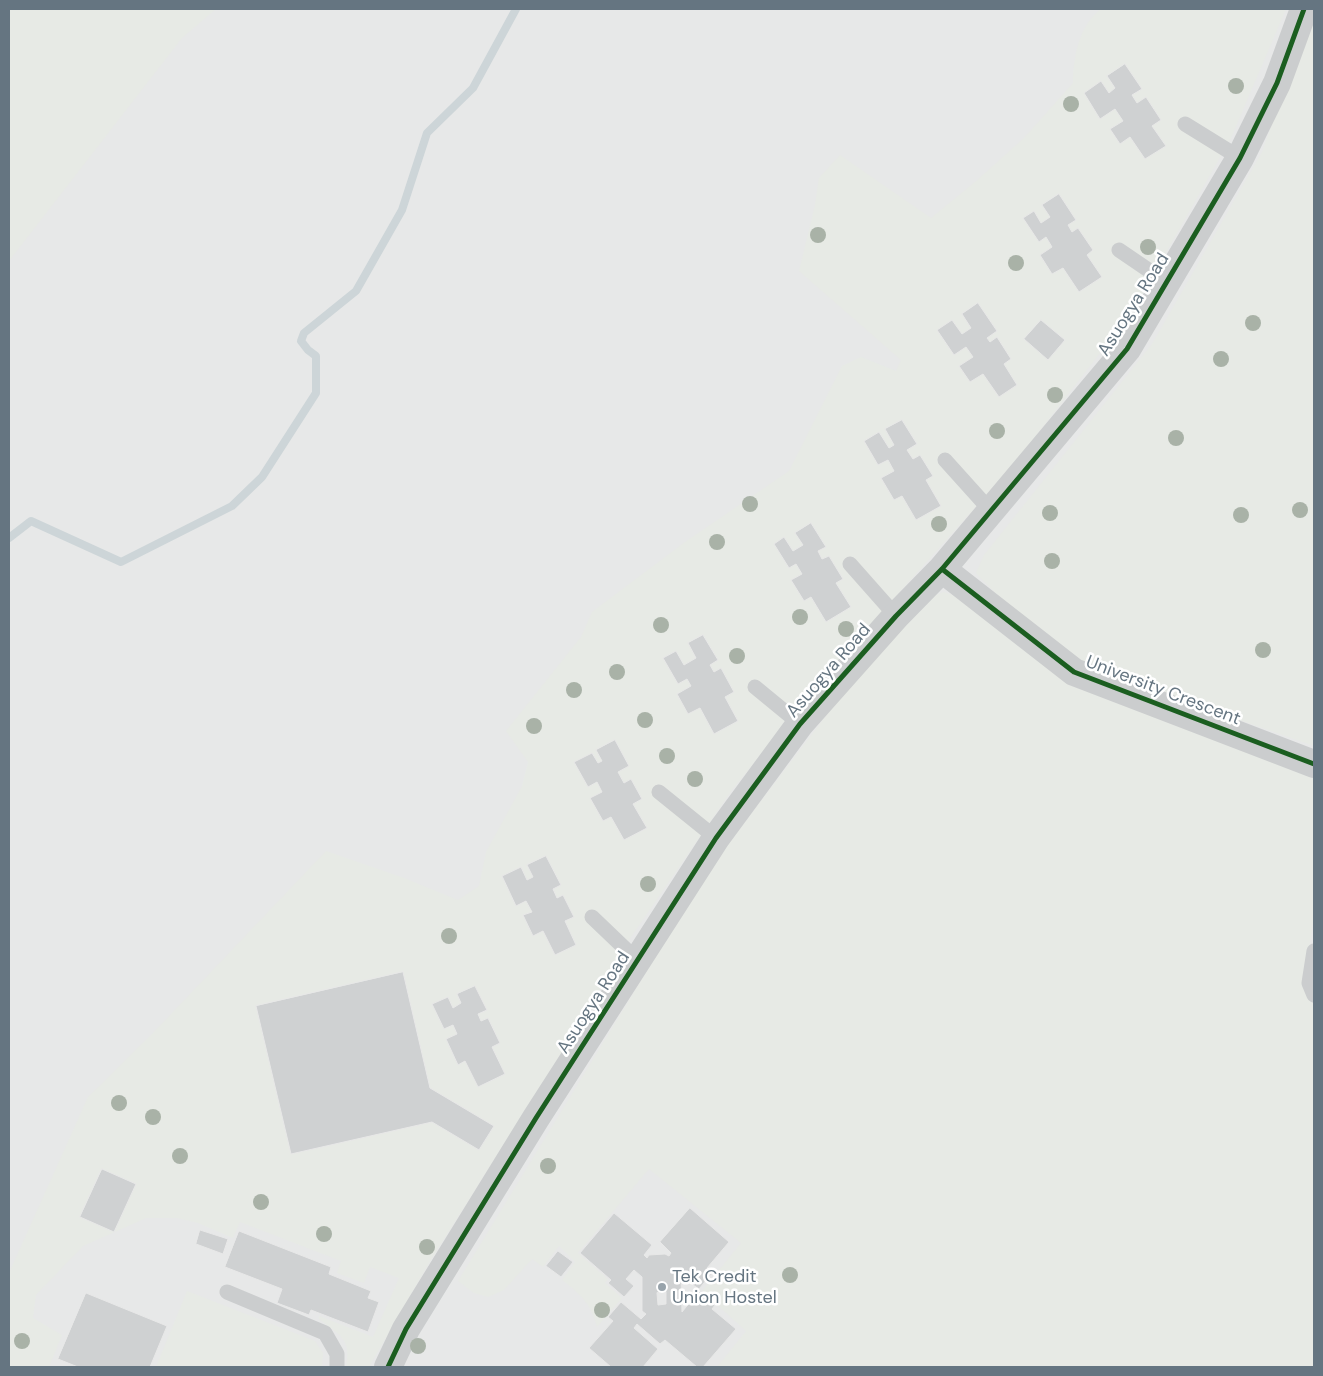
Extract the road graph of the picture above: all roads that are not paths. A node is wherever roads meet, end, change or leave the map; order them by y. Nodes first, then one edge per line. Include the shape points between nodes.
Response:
1 (1304, 9) edge
2 (1185, 124) dead end
3 (1240, 158) junction
4 (1119, 250) dead end
5 (1166, 282) junction
6 (945, 460) dead end
7 (990, 510) junction
8 (850, 564) dead end
9 (942, 569) junction
10 (896, 616) junction
11 (755, 687) dead end
12 (800, 724) junction
13 (1314, 764) edge
14 (659, 792) dead end
15 (716, 838) junction
16 (592, 917) dead end
17 (1314, 951) edge
18 (638, 961) junction
19 (1314, 995) edge
20 (227, 1292) dead end
21 (337, 1367) edge
22 (388, 1367) edge

1 - 3 street, Asuogya Road via 1277,83
2 - 3 lane
3 - 5 street, Asuogya Road
4 - 5 lane
5 - 7 street, Asuogya Road via 1128,349
6 - 7 lane
7 - 9 street, Asuogya Road
8 - 10 lane
9 - 10 street, Asuogya Road
9 - 13 street, University Crescent via 1074,672
10 - 12 street, Asuogya Road
11 - 12 lane
12 - 15 street, Asuogya Road
14 - 15 lane
15 - 18 street, Asuogya Road
16 - 18 lane
17 - 19 lane via 1309,983
18 - 22 street, Asuogya Road via 536,1118 406,1329
20 - 21 lane via 325,1333 337,1354

